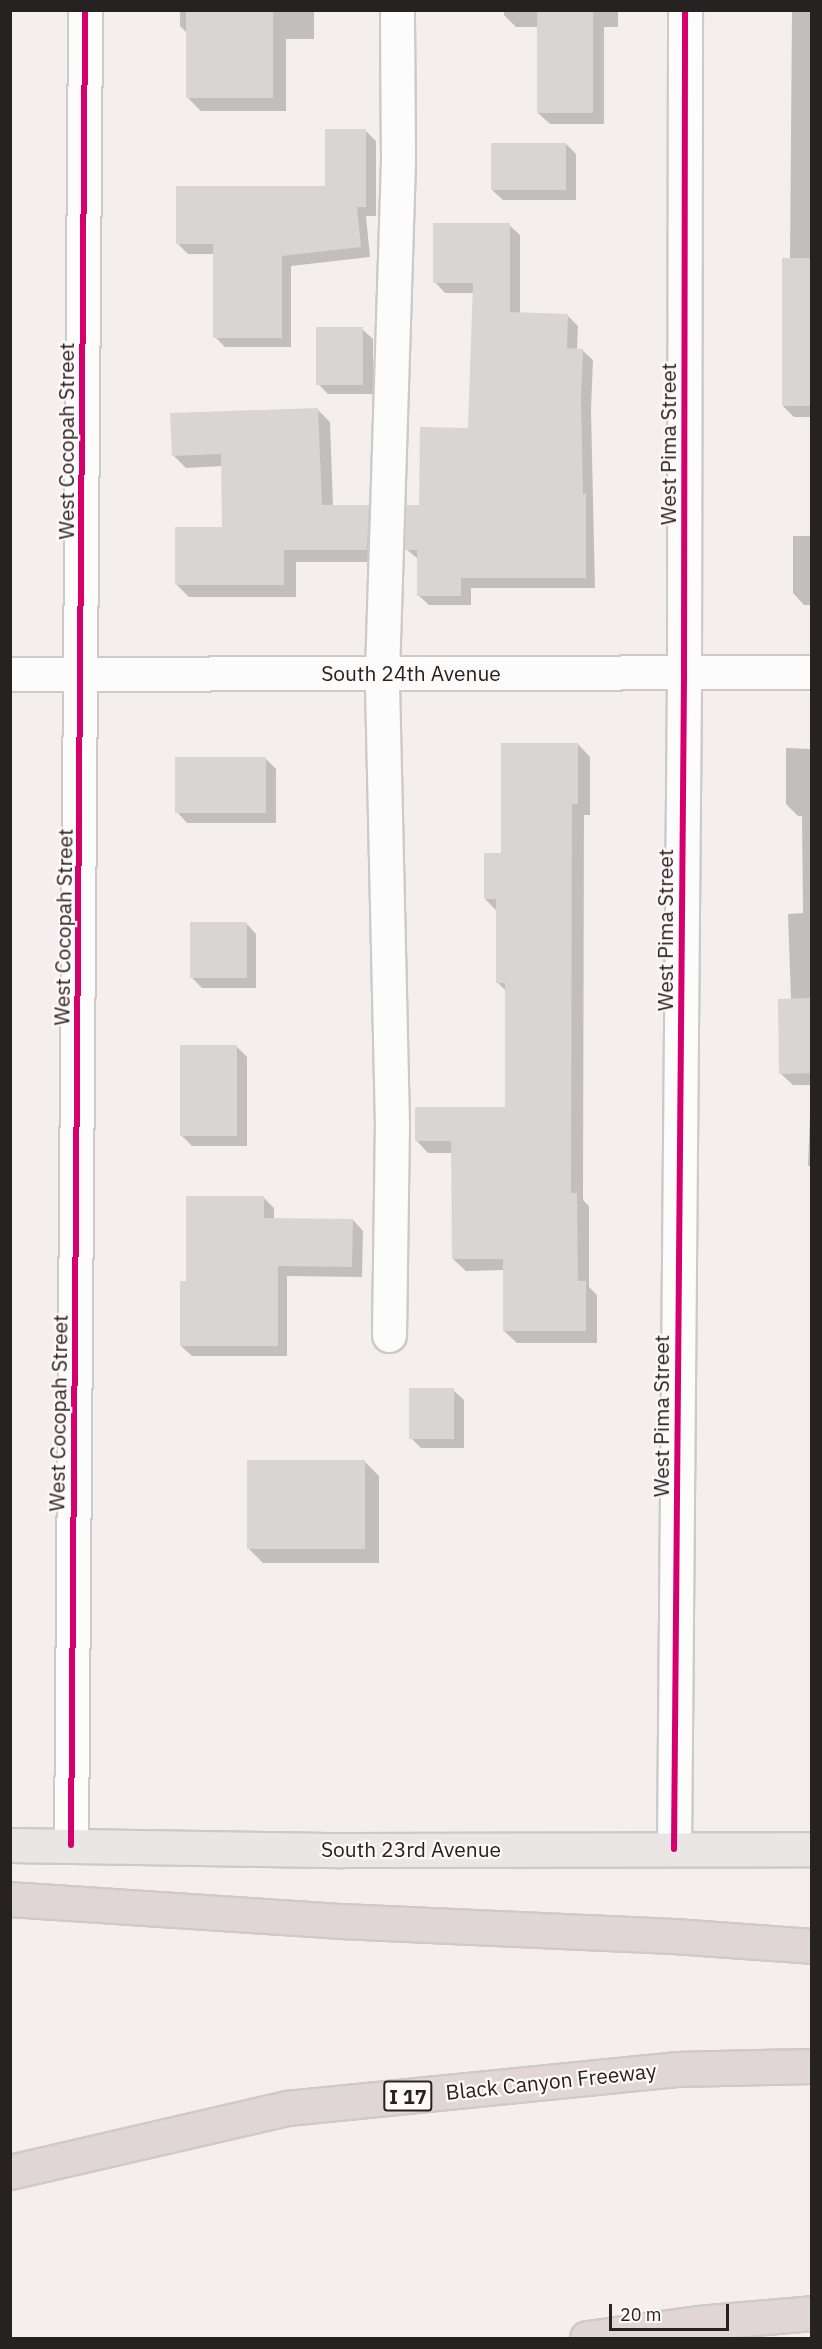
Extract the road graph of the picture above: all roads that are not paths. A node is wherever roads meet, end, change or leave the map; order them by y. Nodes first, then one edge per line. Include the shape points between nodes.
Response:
1 (85, 10) edge
2 (397, 10) edge
3 (685, 10) edge
4 (684, 672) junction
5 (812, 672) edge
6 (382, 673) junction
7 (10, 674) edge
8 (82, 675) junction
9 (389, 1335) dead end
10 (10, 1845) edge
11 (71, 1845) junction
12 (674, 1849) junction
13 (812, 1849) edge
14 (10, 1899) edge
15 (812, 1946) edge
16 (812, 2066) edge
17 (10, 2172) edge
18 (812, 2313) edge
19 (587, 2338) edge

1 - 8 street, West Cocopah Street
2 - 6 street via 398,161
3 - 4 street, West Pima Street
4 - 5 street, South 24th Avenue
4 - 6 street, South 24th Avenue
4 - 12 street, West Pima Street
6 - 8 street, South 24th Avenue
6 - 9 street via 392,1125
7 - 8 street, South 24th Avenue
8 - 11 street, West Cocopah Street
10 - 11 main road, South 23rd Avenue
11 - 12 main road, South 23rd Avenue via 343,1850
12 - 13 main road, South 23rd Avenue
14 - 15 highway
16 - 17 highway, Black Canyon Freeway / I 17 via 676,2069 287,2108
18 - 19 highway

